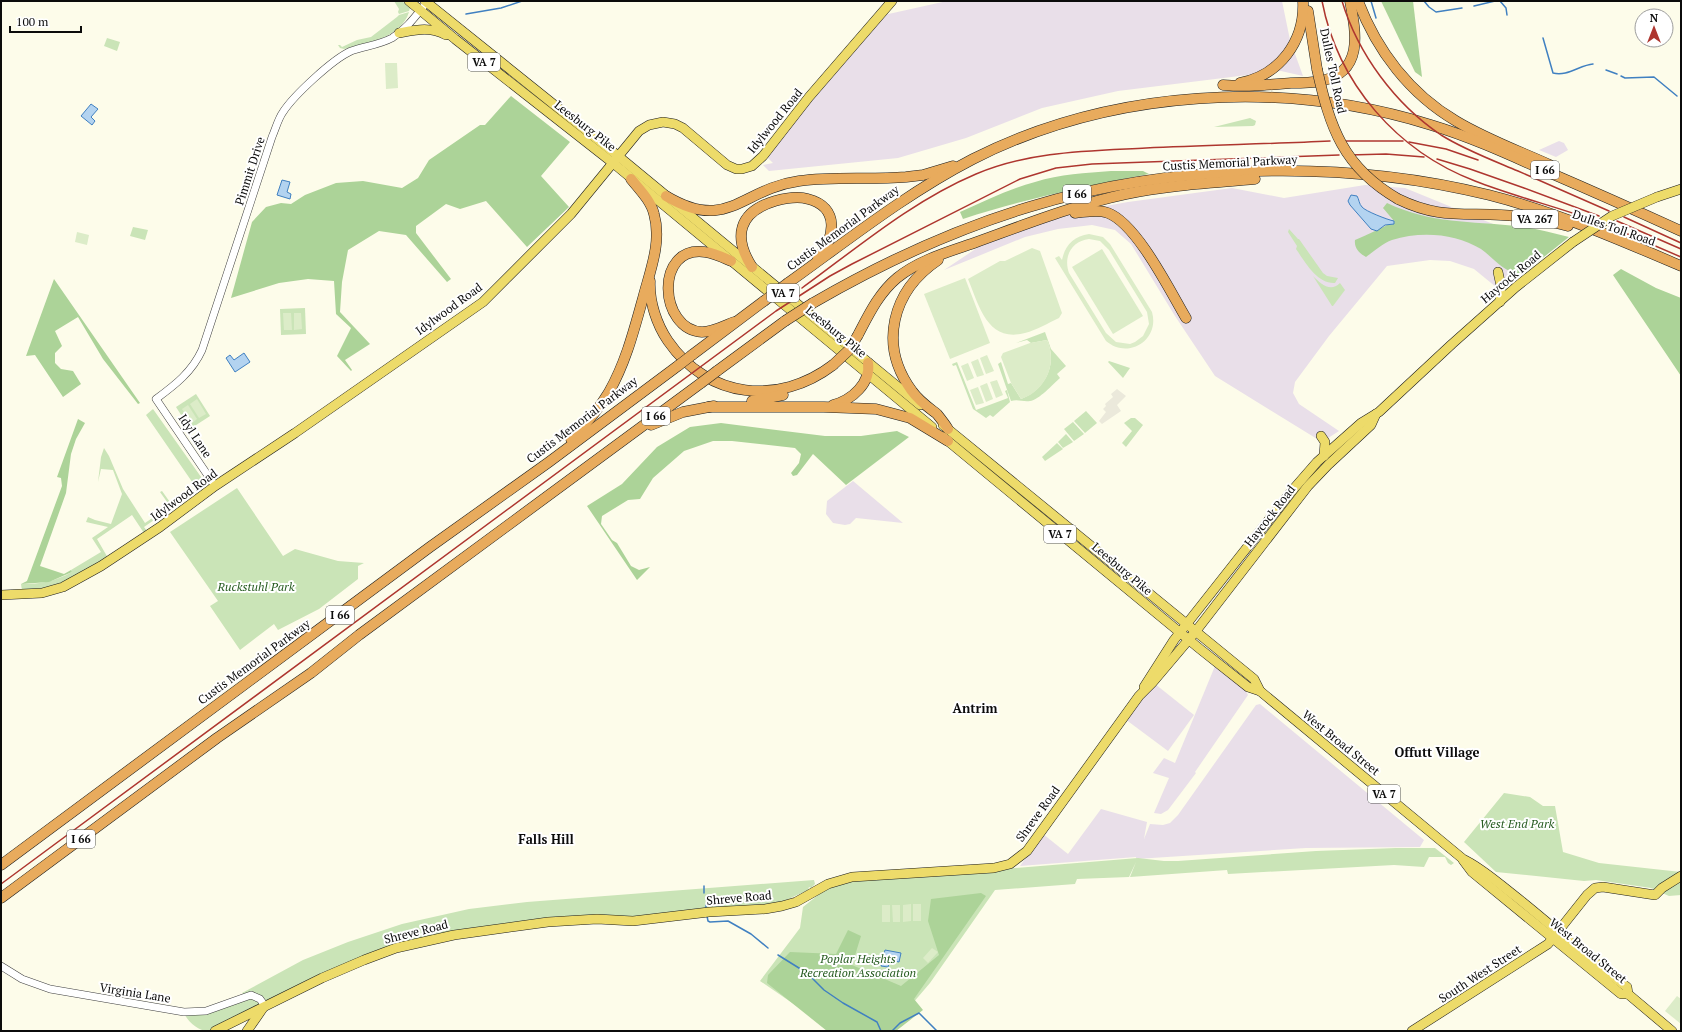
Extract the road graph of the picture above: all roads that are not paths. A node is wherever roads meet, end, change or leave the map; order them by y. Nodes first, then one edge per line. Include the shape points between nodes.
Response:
1 (409, 1) edge
2 (892, 1) edge
3 (1303, 1) edge
4 (1307, 1) edge
5 (1350, 1) edge
6 (1358, 1) edge
7 (427, 2) edge
8 (421, 10) junction
9 (399, 33) junction
10 (455, 40) junction
11 (974, 159) junction
12 (615, 160) junction
13 (1362, 174) junction
14 (631, 179) junction
15 (1681, 189) edge
16 (666, 196) junction
17 (1034, 221) junction
18 (1681, 225) edge
19 (1681, 231) edge
20 (972, 243) junction
21 (1668, 260) junction
22 (731, 261) junction
23 (652, 264) junction
24 (1681, 266) edge
25 (752, 267) junction
26 (809, 268) junction
27 (1498, 272) dead end
28 (1500, 302) junction
29 (1186, 318) dead end
30 (734, 322) junction
31 (868, 363) junction
32 (830, 367) junction
33 (869, 374) junction
34 (156, 399) joint
35 (708, 407) junction
36 (824, 407) junction
37 (1376, 414) junction
38 (948, 429) junction
39 (1321, 436) dead end
40 (948, 441) junction
41 (612, 448) junction
42 (1324, 456) junction
43 (549, 462) junction
44 (215, 486) junction
45 (1, 595) edge
46 (1188, 624) junction
47 (1196, 631) junction
48 (1180, 633) junction
49 (1188, 639) junction
50 (1260, 691) junction
51 (1139, 696) junction
52 (1, 865) edge
53 (1681, 876) edge
54 (1, 898) edge
55 (1556, 935) junction
56 (1, 966) edge
57 (265, 1006) junction
58 (247, 1014) junction
59 (250, 1027) edge
60 (215, 1031) edge
61 (1412, 1031) edge
62 (1672, 1031) edge

1 - 8 main road, Leesburg Pike / VA 7
2 - 12 main road, Idylwood Road via 752,166 736,169 727,165 683,128 669,123 656,123 644,128 634,136
3 - 5 highway via 1301,30 1282,61 1252,80 1224,85 1247,87 1316,82 1339,74 1351,61 1355,48 1355,27
4 - 21 highway, Dulles Toll Road / VA 267, bridge via 1311,41 1330,119 1342,147 1363,173 1377,185 1398,199 1421,209 1443,214 1510,216 1553,222
6 - 18 highway via 1386,56 1414,89 1441,111 1464,126
7 - 8 street, Pimmit Drive
7 - 12 main road, Leesburg Pike / VA 7
8 - 9 street, Pimmit Drive
8 - 10 main road, Leesburg Pike / VA 7
9 - 10 main road via 433,30
9 - 34 street, Pimmit Drive via 385,41 342,56 293,98 283,112 272,137 202,350 186,375
10 - 12 main road, Leesburg Pike / VA 7
11 - 16 highway via 936,172 906,177 797,181 772,187 731,207 714,211 695,210
11 - 19 highway, Custis Memorial Parkway / I 66 via 1060,124 1107,112 1176,101 1237,97 1302,99 1409,118 1455,133 1495,148
11 - 26 highway, Custis Memorial Parkway / I 66 via 904,200
12 - 14 main road, Leesburg Pike / VA 7
12 - 16 main road, Leesburg Pike / VA 7
12 - 44 main road, Idylwood Road via 571,214 483,302
13 - 17 highway via 1286,176 1153,189 1114,197
13 - 21 highway, Custis Memorial Parkway / I 66 via 1440,185 1515,202 1579,223
13 - 41 highway, Custis Memorial Parkway / I 66, bridge via 1316,172 1207,175 1143,182 1083,193 1024,208 935,240 882,265 785,321
14 - 22 main road, Leesburg Pike / VA 7
14 - 23 highway via 646,198 654,214 656,241
15 - 28 main road, Haycock Road, bridge via 1635,205 1604,220 1534,272
16 - 25 main road, Leesburg Pike / VA 7
17 - 20 highway
17 - 29 highway via 1097,211 1109,213 1120,219 1137,237
20 - 32 highway, bridge via 925,262 899,277 879,298 849,350
20 - 38 highway via 937,261 915,278 901,300 894,328 895,355 904,378 915,395
21 - 24 highway, Custis Memorial Parkway / I 66
22 - 30 highway via 705,252 686,254 673,266 668,287 675,315 685,327 708,332
22 - 33 main road, Leesburg Pike / VA 7
23 - 32 highway via 650,293 661,328 676,351 699,373 728,387 766,392 800,384
23 - 43 highway via 629,345 616,380 594,414
25 - 26 highway via 742,248 741,231 746,220 761,207 783,199 801,198 814,201 824,208 832,225 828,245
25 - 31 main road, Leesburg Pike / VA 7
26 - 30 highway, Custis Memorial Parkway / I 66, bridge
27 - 28 main road via 1501,286
28 - 37 main road, Haycock Road
30 - 43 highway, Custis Memorial Parkway / I 66, bridge
31 - 33 highway
31 - 38 main road, Leesburg Pike / VA 7
32 - 35 highway via 806,387 793,393
33 - 36 highway via 850,398
33 - 40 main road, Leesburg Pike / VA 7
34 - 44 street, Idyl Lane
35 - 36 highway
35 - 41 highway via 683,412 659,421
36 - 40 highway via 886,411 910,418
37 - 42 main road, Haycock Road via 1361,423
37 - 47 main road, Haycock Road via 1371,425 1308,486
38 - 46 main road, Leesburg Pike / VA 7
39 - 42 main road via 1326,447
40 - 48 main road, Leesburg Pike / VA 7
41 - 54 highway, Custis Memorial Parkway / I 66 via 311,673 217,738
42 - 46 main road, Haycock Road via 1289,494
43 - 52 highway, Custis Memorial Parkway / I 66 via 430,547
44 - 45 main road, Idylwood Road via 147,536 80,579 50,591
46 - 47 main road, Leesburg Pike / VA 7
46 - 48 main road, Shreve Road
47 - 49 main road, Haycock Road
47 - 50 main road, West Broad Street / VA 7 via 1254,679
48 - 49 main road, Leesburg Pike / VA 7
48 - 51 main road, Shreve Road
49 - 50 main road, West Broad Street / VA 7 via 1248,687
49 - 51 main road, Shreve Road
50 - 55 main road, West Broad Street / VA 7 via 1463,859 1477,866
51 - 57 main road, Shreve Road via 1027,851 1015,862 1004,866 852,877 828,884 796,902 765,909 709,912 633,921 597,919 548,922 454,935 384,952 345,967
53 - 55 main road, South West Street via 1655,895 1595,888
55 - 61 main road, South West Street via 1548,944
55 - 62 main road, West Broad Street / VA 7 via 1627,988 1628,994
56 - 57 street, Virginia Lane via 22,979 50,989 184,1012 206,1011 251,995 260,999
57 - 58 main road, Shreve Road
57 - 59 main road, Shreve Road
58 - 59 main road via 252,1017
58 - 60 main road, Shreve Road

